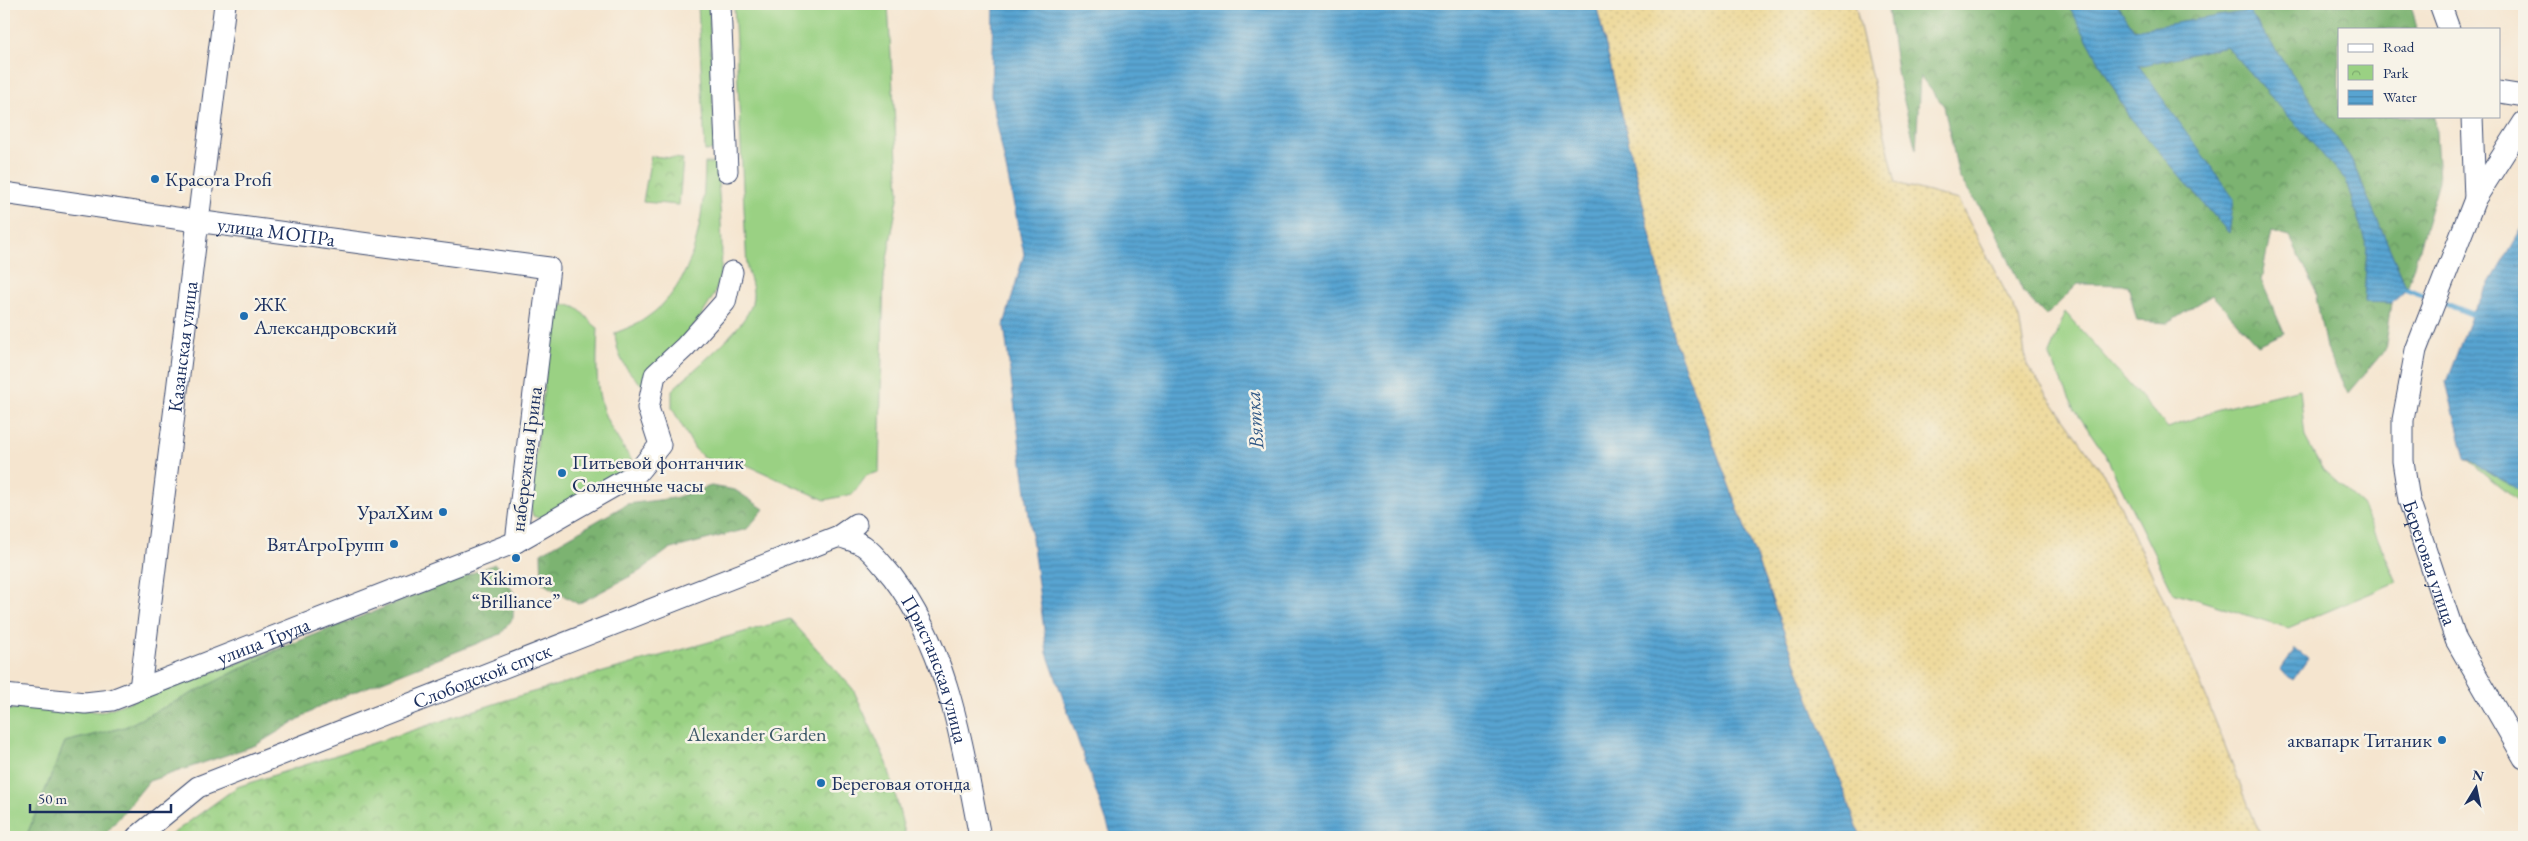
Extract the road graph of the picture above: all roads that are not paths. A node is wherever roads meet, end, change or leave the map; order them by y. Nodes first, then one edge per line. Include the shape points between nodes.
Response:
1 (225, 4) edge
2 (720, 4) edge
3 (2440, 4) edge
4 (2449, 28) edge
5 (2500, 92) edge
6 (2524, 96) edge
7 (2472, 118) edge
8 (2524, 122) edge
9 (727, 171) dead end
10 (4, 193) edge
11 (2475, 199) junction
12 (196, 221) junction
13 (550, 268) joint
14 (732, 272) dead end
15 (856, 524) dead end
16 (839, 536) junction
17 (516, 542) junction
18 (140, 689) junction
19 (4, 695) edge
20 (2524, 758) edge
21 (137, 837) edge
22 (980, 837) edge

1 - 12 street, Казанская улица
2 - 9 street
3 - 4 street
5 - 6 street
7 - 11 street
8 - 11 street
10 - 12 street, улица МОПРа
11 - 20 street, Береговая улица via 2416,350 2403,420 2403,461 2409,500 2456,640
12 - 13 street, улица МОПРа
12 - 18 street, Казанская улица
13 - 17 street, набережная Грина
14 - 17 street, набережная Грина via 725,302 655,375 648,408 660,445 637,473
15 - 16 street, Слободской спуск
16 - 21 street, Слободской спуск via 198,787
16 - 22 street, Пристанская улица via 864,546 886,568 922,619 958,724
17 - 18 street, улица Труда
18 - 19 street, улица Труда via 112,700 85,703

